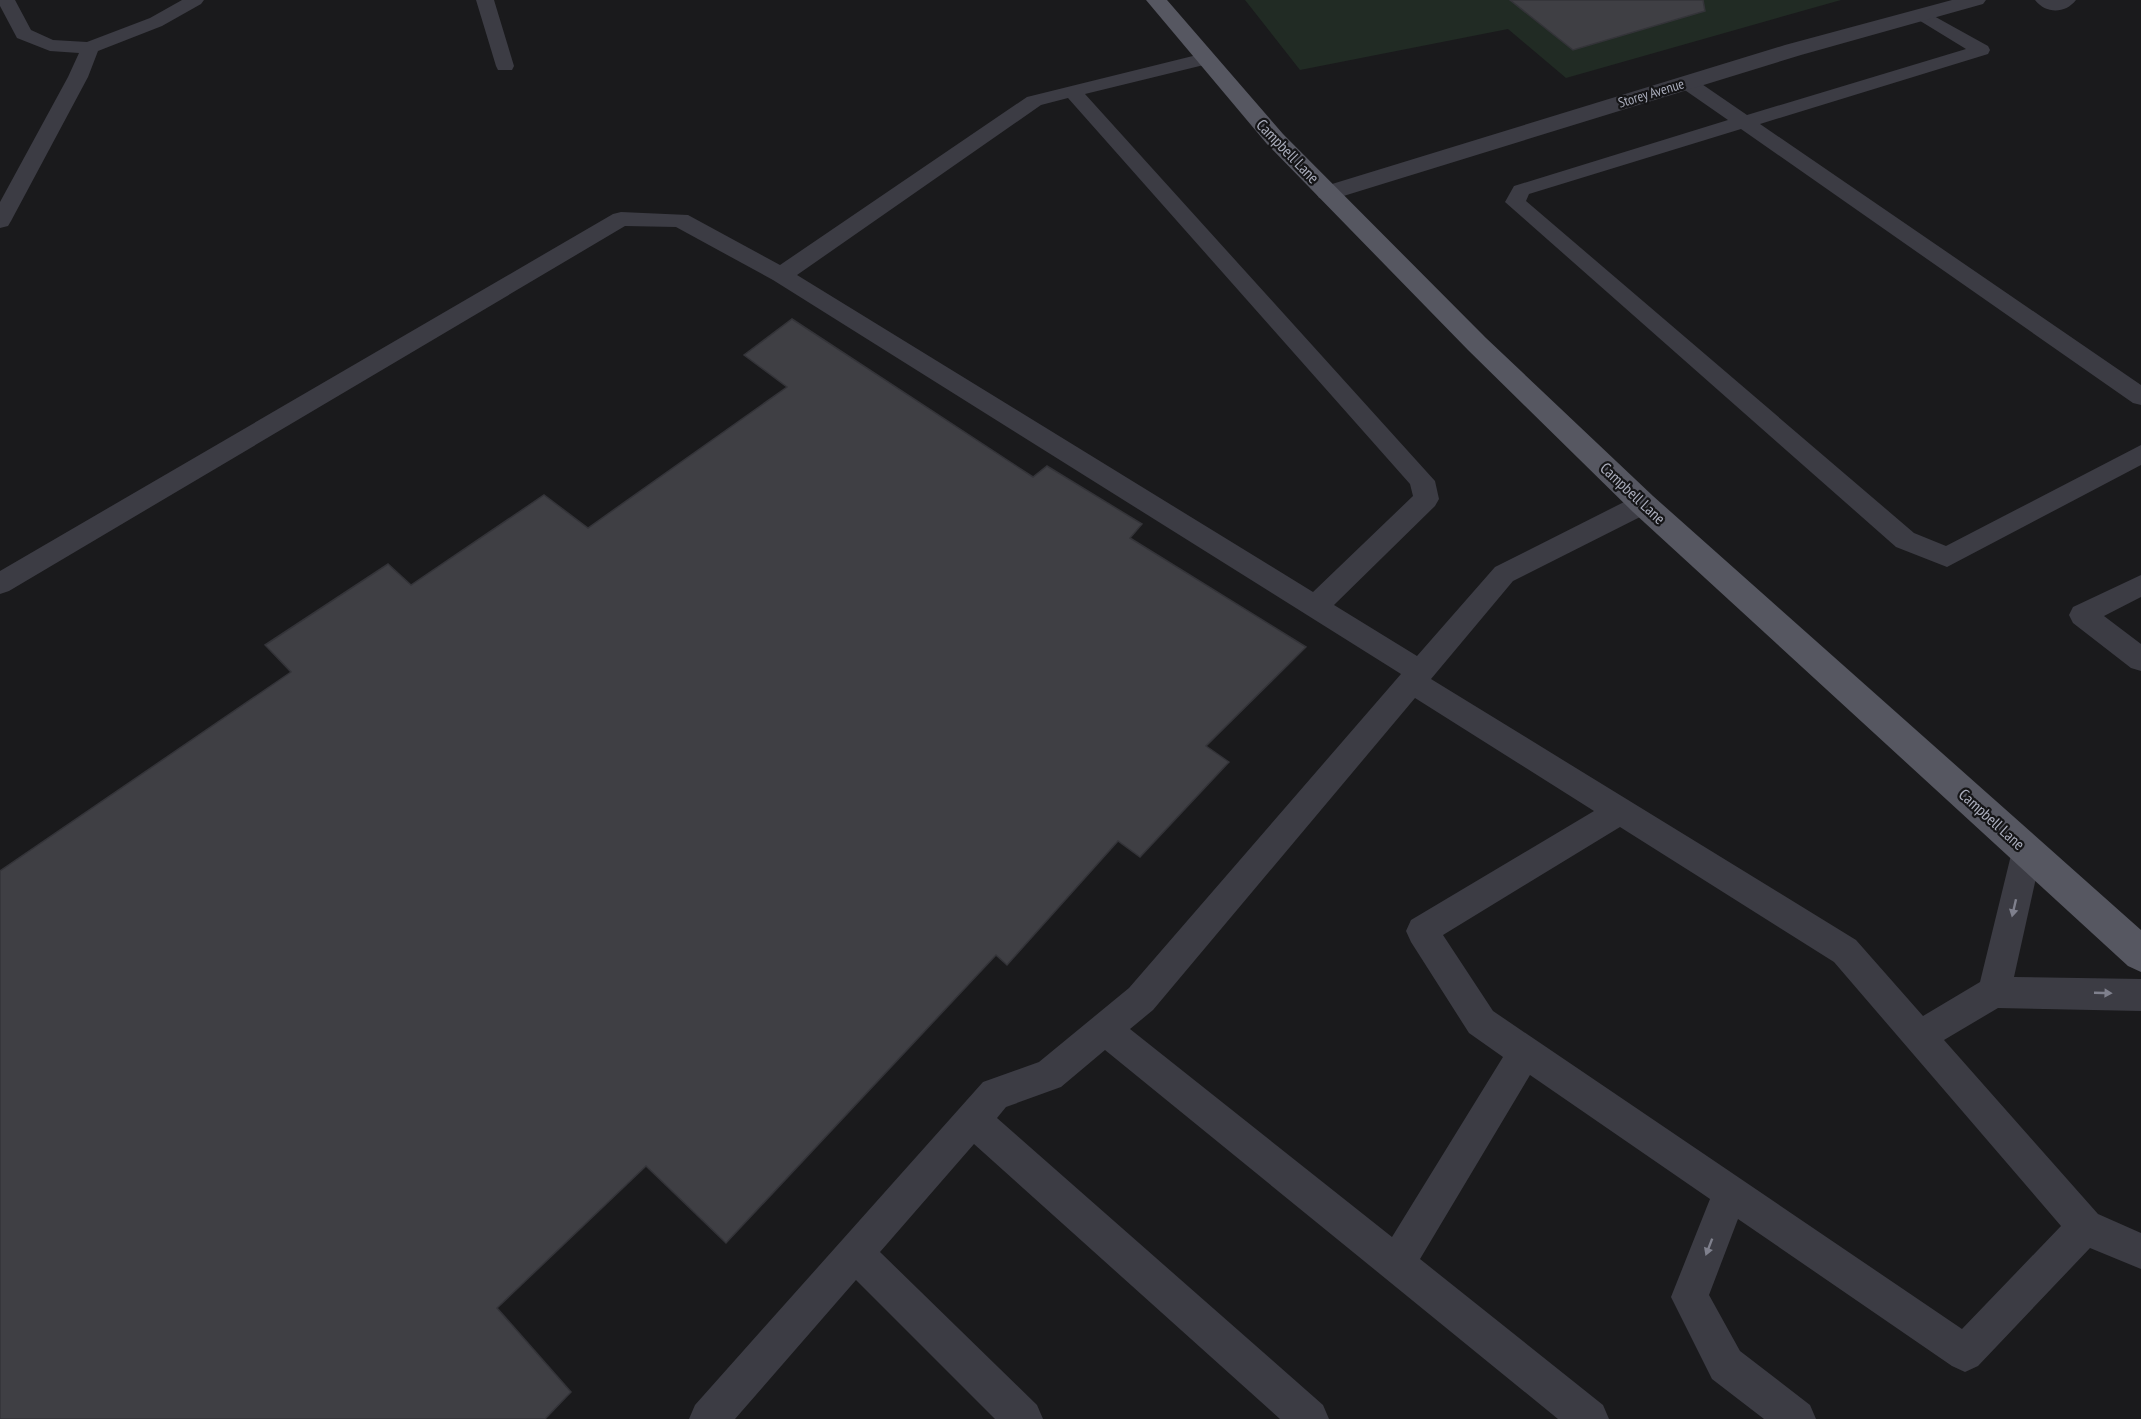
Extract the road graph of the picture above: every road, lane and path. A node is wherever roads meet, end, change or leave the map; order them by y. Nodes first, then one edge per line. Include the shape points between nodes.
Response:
1 (6, 0) edge
2 (195, 0) edge
3 (485, 0) edge
4 (1156, 0) edge
5 (1976, 0) edge
6 (1923, 15) junction
7 (89, 48) junction
8 (1205, 59) junction
9 (505, 66) dead end
10 (1686, 82) junction
11 (1072, 92) junction
12 (1744, 123) junction
13 (1328, 193) junction
14 (0, 221) edge
15 (781, 275) junction
16 (2141, 398) edge
17 (2141, 454) edge
18 (1643, 504) junction
19 (0, 584) edge
20 (2141, 585) edge
21 (1314, 607) junction
22 (2141, 660) edge
23 (1416, 676) junction
24 (1620, 811) junction
25 (2027, 851) junction
26 (2141, 954) edge
27 (1994, 992) junction
28 (2141, 995) edge
29 (1104, 1029) junction
30 (1919, 1037) junction
31 (1525, 1052) junction
32 (973, 1120) junction
33 (1730, 1192) junction
34 (2085, 1227) junction
35 (2141, 1251) edge
36 (854, 1253) junction
37 (1396, 1264) junction
38 (724, 1413) edge
39 (1023, 1419) edge
40 (1309, 1419) edge
41 (1590, 1419) edge
42 (1796, 1419) edge

1 - 7 lane via 24,34 50,45
2 - 7 lane via 156,22
3 - 9 lane
4 - 8 main road, Campbell Lane
5 - 6 street, Storey Avenue
6 - 10 street, Storey Avenue
6 - 12 lane via 1981,50
7 - 14 lane via 78,77
8 - 11 lane
8 - 13 main road, Campbell Lane
10 - 12 lane
10 - 13 street, Storey Avenue
11 - 15 lane via 1034,101
11 - 21 lane via 1422,481 1426,500
12 - 16 lane
12 - 17 lane via 1521,190 1515,202 1905,540 1947,557
13 - 18 main road, Campbell Lane
15 - 19 lane via 680,220 621,219
15 - 21 lane
18 - 23 lane via 1504,574
18 - 25 main road, Campbell Lane
20 - 22 lane via 2083,615
21 - 23 lane
23 - 24 lane
23 - 29 lane via 1141,999
24 - 30 lane via 1845,951
24 - 31 lane via 1422,931 1481,1022
25 - 26 main road, Campbell Lane
25 -> 27 lane
27 -> 28 lane
27 - 30 lane
29 - 32 lane via 1049,1075 995,1094
29 - 37 lane
30 - 34 lane
31 - 33 lane
31 - 37 lane
32 - 36 lane
32 - 40 lane
33 - 34 lane via 1965,1353
33 -> 42 lane via 1690,1297 1726,1365
34 - 35 lane
36 - 38 lane
36 - 39 lane
37 - 41 lane

